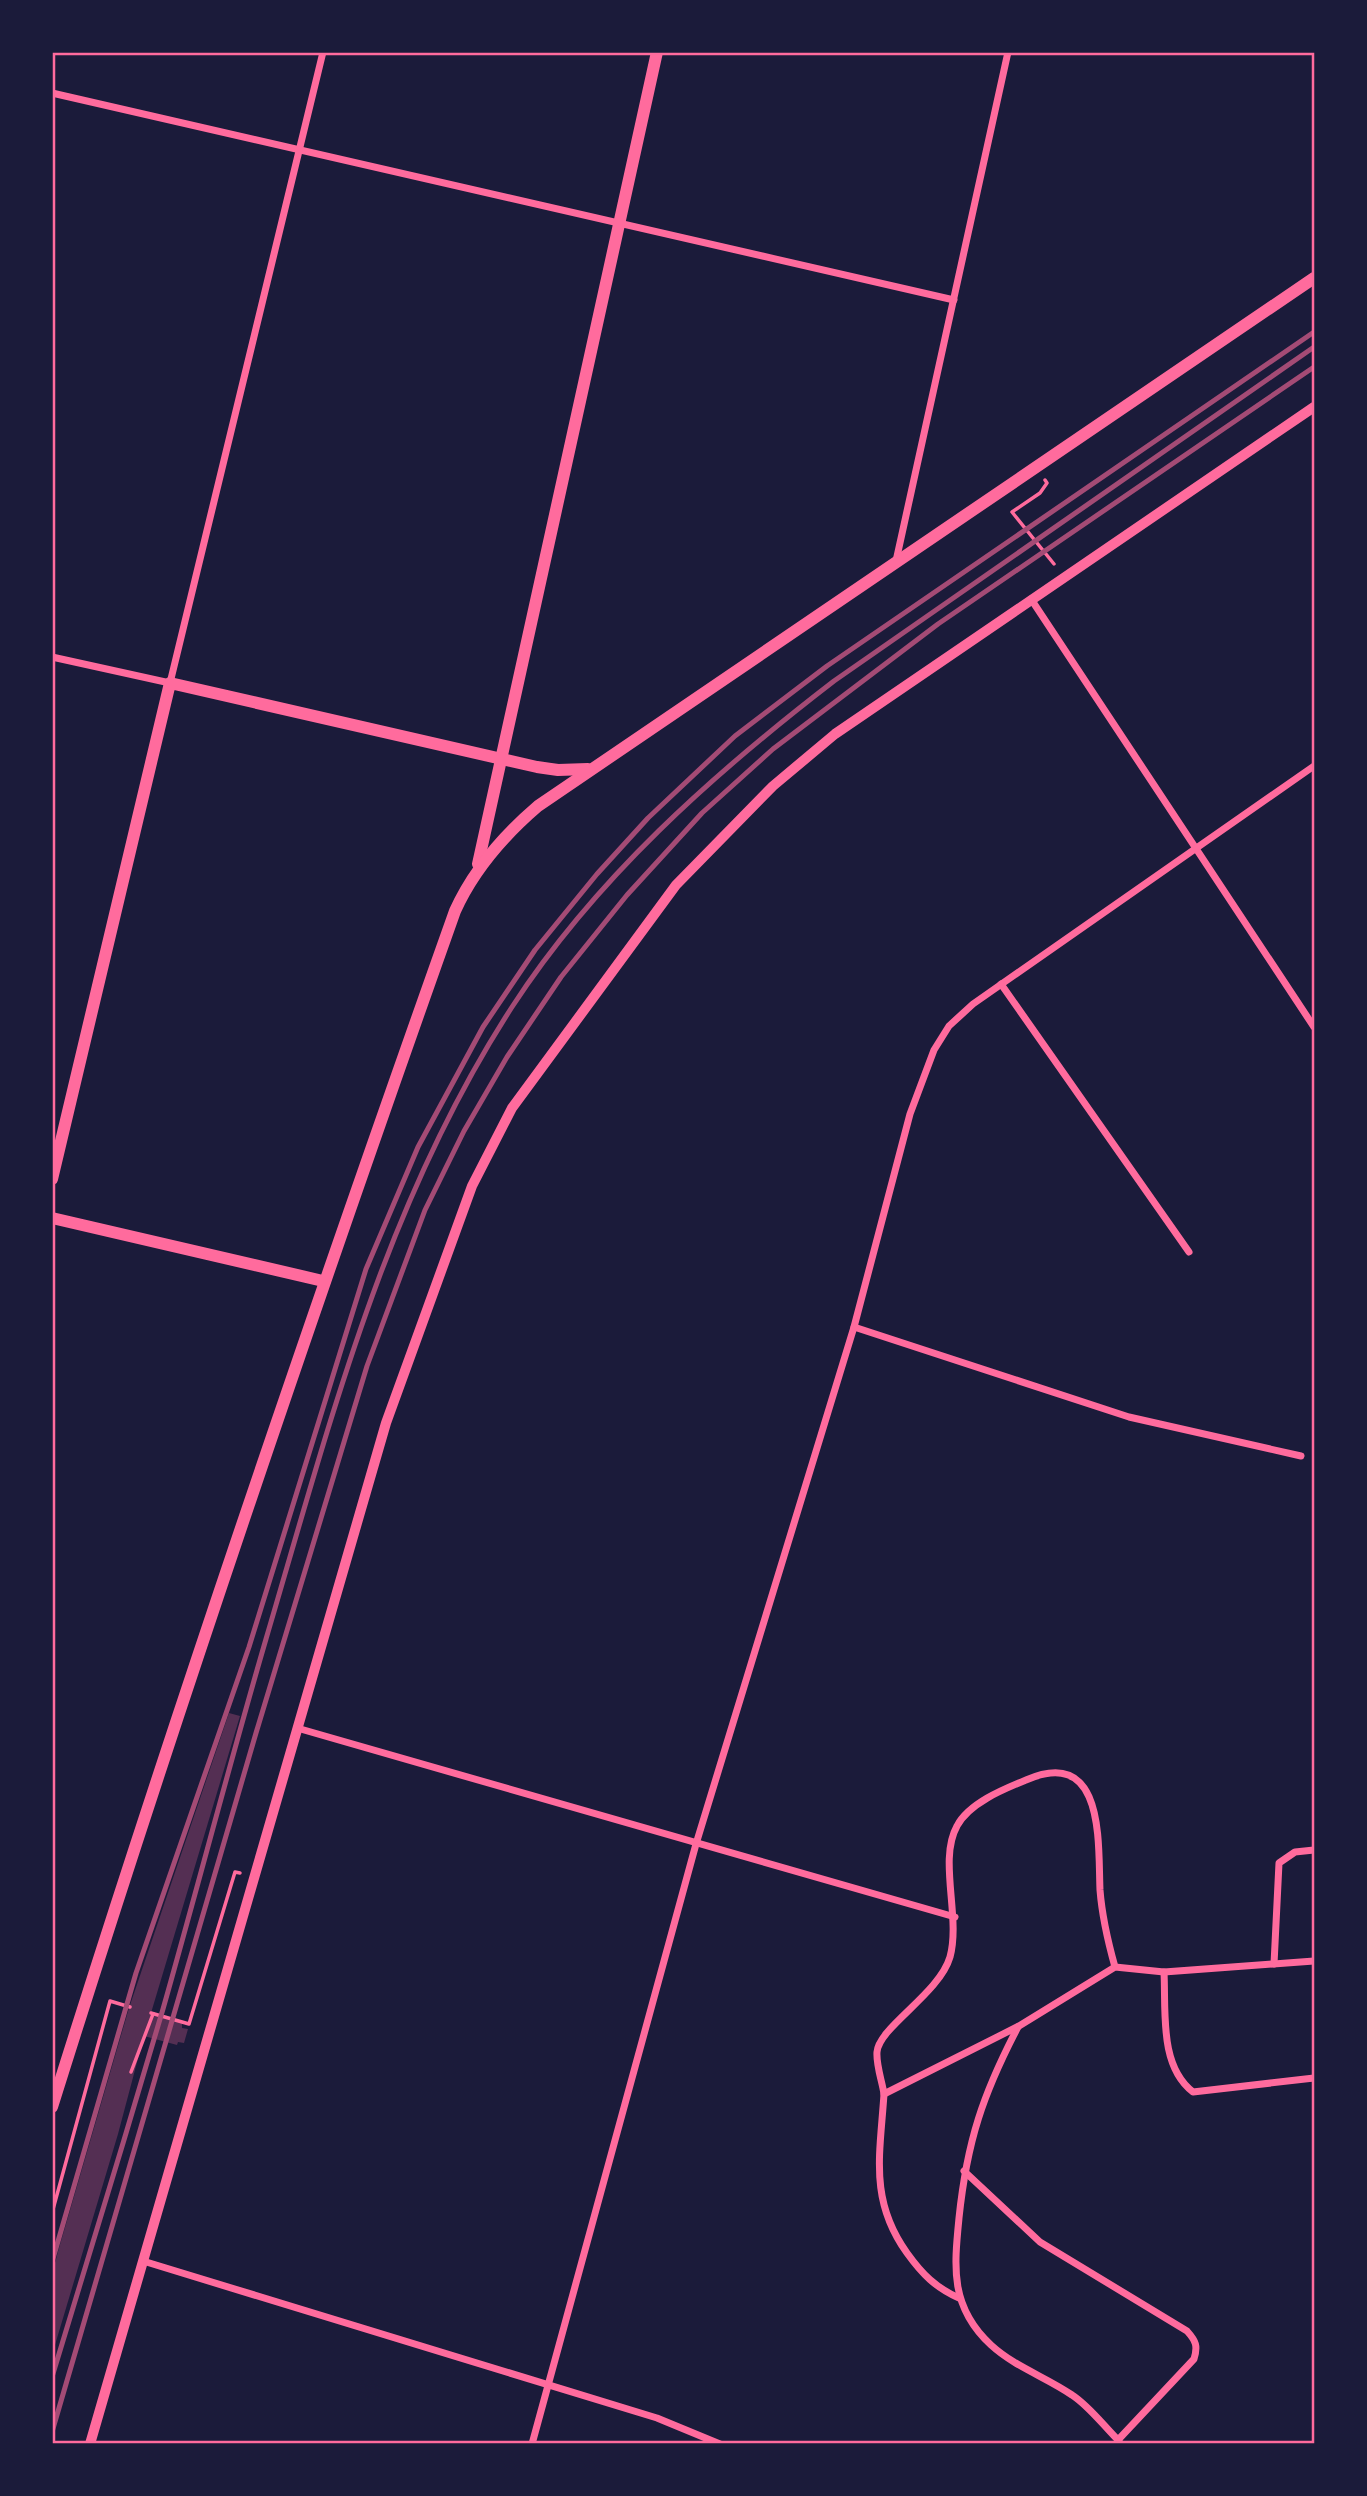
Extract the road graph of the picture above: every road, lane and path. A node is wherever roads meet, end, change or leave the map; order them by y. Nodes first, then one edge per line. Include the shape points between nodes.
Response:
1 (323, 52) edge
2 (657, 52) edge
3 (1008, 52) edge
4 (52, 93) edge
5 (300, 150) junction
6 (621, 224) junction
7 (1314, 278) edge
8 (954, 300) junction
9 (1314, 407) edge
10 (1047, 483) dead end
11 (896, 562) junction
12 (1052, 565) dead end
13 (1031, 599) junction
14 (52, 657) edge
15 (170, 683) junction
16 (502, 757) junction
17 (1314, 766) edge
18 (592, 769) junction
19 (1196, 847) junction
20 (478, 868) junction
21 (1001, 984) junction
22 (1314, 1027) edge
23 (52, 1179) edge
24 (52, 1218) edge
25 (1189, 1252) dead end
26 (323, 1281) junction
27 (854, 1327) junction
28 (1301, 1455) dead end
29 (297, 1728) junction
30 (696, 1844) junction
31 (1314, 1850) edge
32 (256, 1877) junction
33 (955, 1917) junction
34 (1314, 1961) edge
35 (1274, 1964) junction
36 (1115, 1968) junction
37 (1164, 1972) junction
38 (130, 2007) dead end
39 (1019, 2026) junction
40 (131, 2073) dead end
41 (1314, 2078) edge
42 (884, 2094) junction
43 (52, 2107) edge
44 (964, 2171) junction
45 (52, 2213) edge
46 (144, 2261) junction
47 (959, 2298) junction
48 (549, 2385) junction
49 (1119, 2442) edge
50 (90, 2444) edge
51 (532, 2444) edge
52 (720, 2444) edge

1 - 5 street
2 - 6 main road
3 - 8 street
4 - 5 street
5 - 6 street
5 - 15 street
6 - 8 street
6 - 16 main road
7 - 11 main road
8 - 11 street
9 - 13 street
10 - 12 path via 1012,512
11 - 18 main road
13 - 19 street
13 - 29 street via 835,734 773,786 676,885 512,1108 472,1186 386,1423
14 - 15 street
15 - 16 main road
15 - 23 main road
16 - 18 main road via 558,770
16 - 20 main road
17 - 19 street
18 - 20 main road via 538,806
19 - 21 street
19 - 22 street
20 - 26 main road via 455,911
21 - 25 street
21 - 27 street via 949,1026 934,1050 910,1114
24 - 26 main road
26 - 43 main road via 148,1801
27 - 28 street via 1129,1417
27 - 30 street
29 - 30 street
29 - 32 street
30 - 33 street
30 - 48 street
31 - 35 street via 1296,1852 1279,1863
32 - 40 path via 235,1872 189,2024 152,2013
32 - 46 street
33 - 36 street via 950,1873 957,1826 968,1813 1005,1789 1042,1773 1068,1774 1082,1784 1094,1805 1104,1927
33 - 42 street via 947,1965 932,1990 881,2040 877,2052
34 - 35 street
35 - 37 street
36 - 37 street
36 - 39 street
37 - 41 street via 1172,2067 1180,2082 1193,2092
38 - 45 path via 110,2001
39 - 42 street
39 - 44 street via 974,2123
42 - 47 street via 878,2183 890,2230 932,2283
44 - 47 street via 954,2279
44 - 49 street via 1040,2242 1195,2340 1194,2359
46 - 48 street
46 - 50 street
47 - 49 street via 989,2344 1075,2396
48 - 51 street
48 - 52 street via 657,2418

